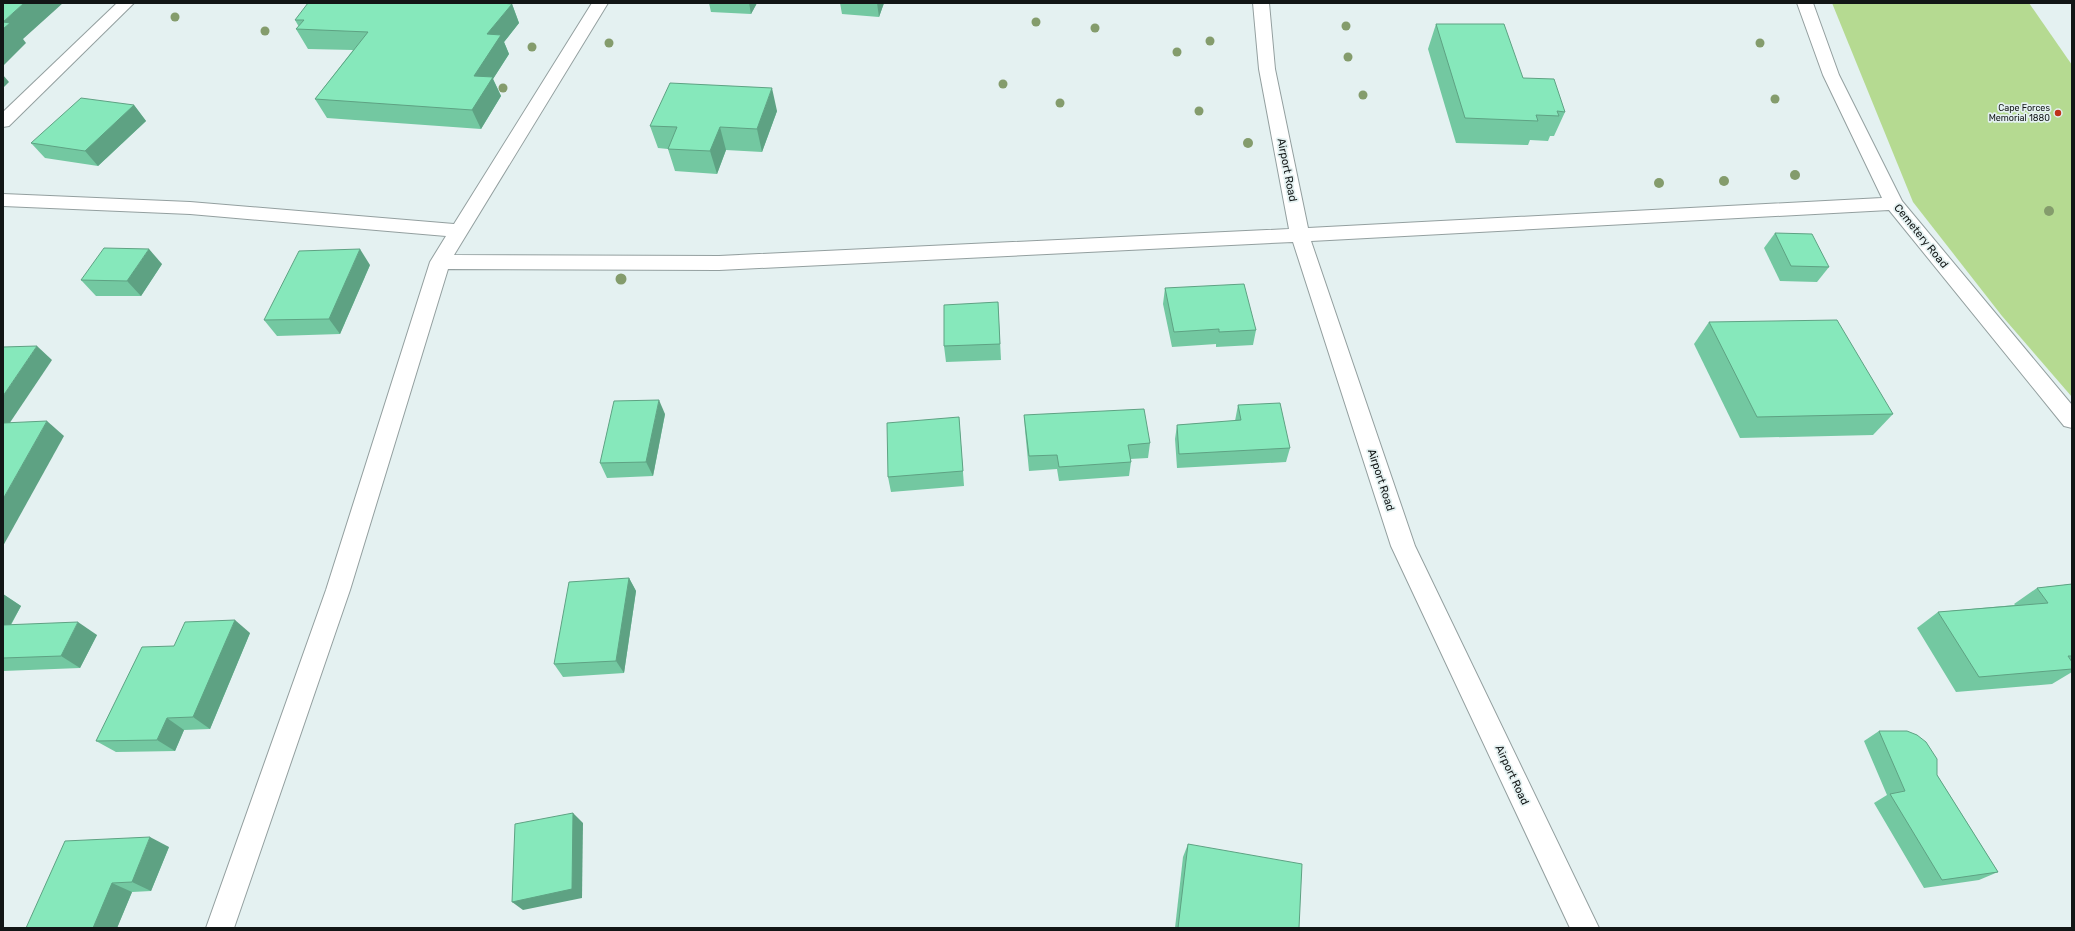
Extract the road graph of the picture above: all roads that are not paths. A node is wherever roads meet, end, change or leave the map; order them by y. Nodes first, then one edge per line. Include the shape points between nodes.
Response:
1 (126, 3) edge
2 (600, 3) edge
3 (1261, 3) edge
4 (1805, 3) edge
5 (3, 122) edge
6 (3, 200) edge
7 (1894, 204) junction
8 (460, 231) junction
9 (1300, 235) junction
10 (440, 262) junction
11 (2072, 420) edge
12 (220, 928) edge
13 (1585, 928) edge

1 - 5 street
2 - 8 street
3 - 9 street, Airport Road via 1267,69
4 - 7 street, Cemetery Road via 1831,75
6 - 8 street via 190,208
7 - 9 street
7 - 11 street, Cemetery Road
8 - 10 street
9 - 10 street via 719,263
9 - 13 street, Airport Road via 1403,546
10 - 12 street via 338,590

